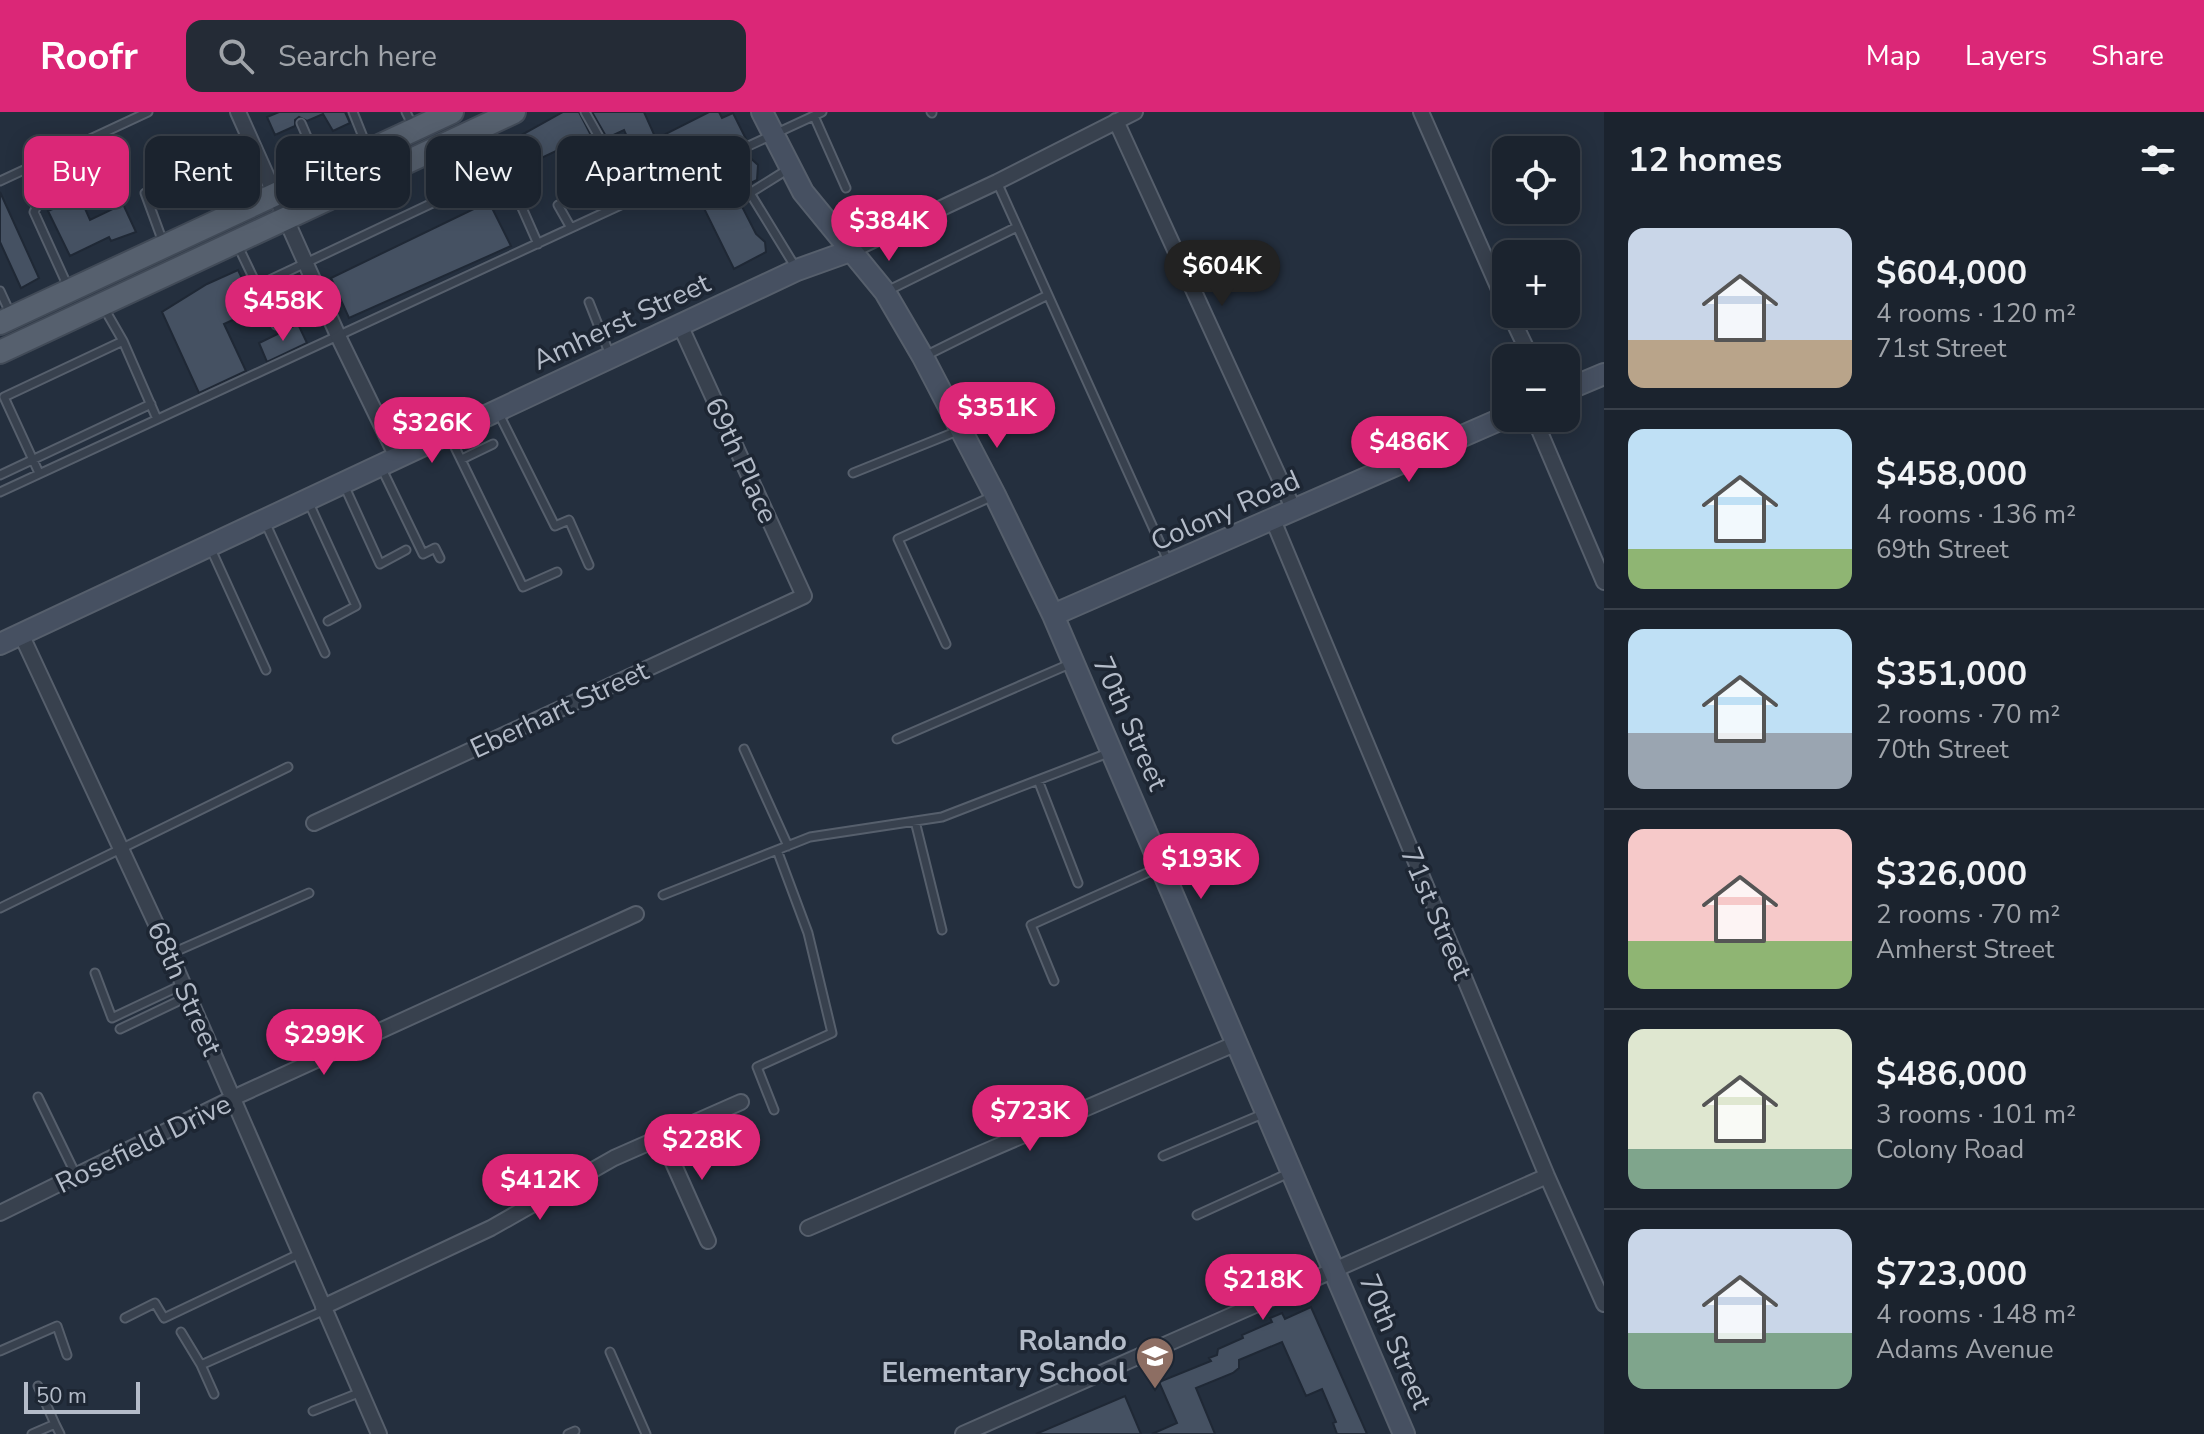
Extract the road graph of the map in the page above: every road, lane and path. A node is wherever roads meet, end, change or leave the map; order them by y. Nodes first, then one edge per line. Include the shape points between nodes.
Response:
1 (148, 112) edge
2 (238, 112) edge
3 (353, 112) edge
4 (452, 112) edge
5 (514, 112) edge
6 (585, 112) edge
7 (762, 112) edge
8 (1135, 112) edge
9 (1421, 112) edge
10 (818, 114) edge
11 (410, 121) edge
12 (1116, 121) junction
13 (301, 123) dead end
14 (773, 135) junction
15 (96, 136) edge
16 (249, 136) edge
17 (307, 136) edge
18 (363, 136) edge
19 (390, 136) edge
20 (465, 136) edge
21 (599, 136) edge
22 (426, 155) edge
23 (260, 159) edge
24 (790, 168) junction
25 (24, 170) edge
26 (0, 181) edge
27 (997, 182) junction
28 (846, 188) dead end
29 (276, 194) joint
30 (426, 206) edge
31 (36, 208) edge
32 (151, 208) edge
33 (282, 208) edge
34 (522, 208) edge
35 (560, 208) edge
36 (287, 218) junction
37 (1017, 227) junction
38 (571, 228) junction
39 (236, 242) junction
40 (538, 244) junction
41 (165, 246) junction
42 (850, 251) junction
43 (306, 263) junction
44 (797, 270) junction
45 (1492, 273) edge
46 (257, 286) junction
47 (0, 291) edge
48 (70, 291) junction
49 (885, 292) junction
50 (1048, 295) junction
51 (589, 302) dead end
52 (102, 304) junction
53 (6, 320) edge
54 (276, 325) dead end
55 (680, 325) junction
56 (338, 336) junction
57 (123, 341) junction
58 (0, 352) edge
59 (611, 357) junction
60 (923, 357) junction
61 (1604, 374) edge
62 (1580, 384) edge
63 (2, 398) edge
64 (151, 404) junction
65 (497, 410) junction
66 (157, 419) junction
67 (1492, 423) edge
68 (962, 429) junction
69 (1540, 432) edge
70 (447, 434) junction
71 (493, 444) dead end
72 (462, 459) junction
73 (33, 460) junction
74 (388, 461) junction
75 (39, 473) junction
76 (853, 473) dead end
77 (0, 475) edge
78 (343, 483) junction
79 (0, 492) edge
80 (995, 495) junction
81 (307, 499) junction
82 (1294, 510) junction
83 (264, 520) junction
84 (1273, 520) junction
85 (209, 545) junction
86 (406, 550) dead end
87 (440, 558) dead end
88 (589, 565) dead end
89 (1170, 566) junction
90 (557, 572) dead end
91 (1604, 582) edge
92 (804, 596) joint
93 (1053, 615) junction
94 (328, 621) dead end
95 (21, 634) junction
96 (0, 644) edge
97 (946, 644) dead end
98 (325, 653) dead end
99 (1074, 662) junction
100 (266, 670) dead end
101 (897, 739) dead end
102 (744, 749) dead end
103 (1113, 751) junction
104 (288, 767) dead end
105 (1038, 780) junction
106 (915, 821) junction
107 (314, 823) dead end
108 (788, 846) junction
109 (123, 848) junction
110 (777, 850) junction
111 (1162, 866) junction
112 (1078, 883) dead end
113 (309, 893) dead end
114 (663, 895) dead end
115 (0, 908) edge
116 (636, 914) dead end
117 (942, 930) dead end
118 (170, 954) junction
119 (95, 973) dead end
120 (1054, 981) dead end
121 (186, 990) junction
122 (120, 1029) dead end
123 (1237, 1043) junction
124 (38, 1097) dead end
125 (233, 1098) junction
126 (741, 1102) dead end
127 (774, 1110) dead end
128 (1267, 1112) junction
129 (662, 1138) junction
130 (1163, 1156) dead end
131 (1293, 1171) junction
132 (1547, 1176) junction
133 (77, 1177) junction
134 (0, 1213) edge
135 (1197, 1215) dead end
136 (808, 1228) dead end
137 (708, 1241) dead end
138 (299, 1254) junction
139 (1335, 1269) junction
140 (1604, 1304) edge
141 (324, 1308) junction
142 (125, 1318) dead end
143 (181, 1332) dead end
144 (0, 1351) edge
145 (610, 1352) dead end
146 (67, 1355) dead end
147 (201, 1365) junction
148 (38, 1386) dead end
149 (361, 1392) junction
150 (214, 1394) dead end
151 (313, 1411) dead end
152 (55, 1424) junction
153 (32, 1434) edge
154 (60, 1434) edge
155 (379, 1434) edge
156 (646, 1434) edge
157 (963, 1434) edge
158 (1404, 1434) edge

1 - 15 lane
2 - 16 street
3 - 18 lane
4 - 11 main road
5 - 20 main road
6 - 21 lane
7 - 14 main road, 70th Street
8 - 12 street, Amherst Street
9 - 45 street
10 - 14 lane
10 - 28 lane
11 - 19 main road
12 - 27 street, Amherst Street
12 - 82 street
13 - 17 lane
14 - 24 main road, 70th Street
14 - 38 lane
22 - 36 main road
23 - 29 street
24 - 42 main road, 70th Street
24 - 44 lane via 750,193
25 - 26 lane
27 - 37 lane
27 - 42 street, Amherst Street
29 - 41 main road
30 - 43 lane
31 - 48 lane
32 - 41 lane
33 - 36 street
34 - 40 lane
35 - 38 lane
36 - 39 main road
36 - 43 street
37 - 49 lane
37 - 50 lane
38 - 40 lane
39 - 46 lane
39 - 52 main road
40 - 56 lane
41 - 48 main road
42 - 44 main road, Amherst Street
42 - 49 main road, 70th Street
43 - 46 lane
43 - 56 street
44 - 55 main road, Amherst Street
46 - 54 lane
47 - 53 lane
48 - 53 main road
49 - 60 main road, 70th Street
50 - 60 lane
50 - 89 lane
51 - 59 lane
52 - 57 lane
52 - 58 main road
55 - 59 main road, Amherst Street
55 - 92 street, 69th Place
56 - 66 lane
56 - 74 street
57 - 63 lane
57 - 64 lane
59 - 65 main road, Amherst Street
60 - 68 main road, 70th Street
61 - 62 main road
63 - 73 lane
64 - 66 lane
64 - 73 lane
65 - 70 main road, Amherst Street
65 - 88 lane via 555,526 569,520
66 - 75 lane
67 - 82 main road, Colony Road
68 - 76 lane
68 - 80 main road, 70th Street
69 - 91 street
70 - 72 lane
70 - 74 main road, Amherst Street
71 - 72 lane
72 - 90 lane via 523,587
73 - 75 lane
73 - 77 lane
74 - 78 main road, Amherst Street
74 - 87 lane via 423,554 435,548
75 - 79 lane
78 - 81 main road, Amherst Street
78 - 86 lane via 380,564
80 - 93 main road, 70th Street
80 - 97 lane via 898,539
81 - 83 main road, Amherst Street
81 - 94 lane via 356,606
82 - 84 main road, Colony Road
83 - 85 main road, Amherst Street
83 - 98 lane
84 - 89 main road, Colony Road
84 - 132 street, 71st Street
85 - 95 main road, Amherst Street
85 - 100 lane
89 - 93 main road, Colony Road
92 - 107 street, Eberhart Street
93 - 99 main road, 70th Street
95 - 96 main road, Amherst Street
95 - 109 street, 68th Street
99 - 101 lane
99 - 103 main road, 70th Street
102 - 108 lane
103 - 105 lane
103 - 111 main road, 70th Street
104 - 109 lane
105 - 106 lane via 942,817
105 - 112 lane
106 - 108 lane via 810,837
106 - 117 lane
108 - 110 lane
109 - 115 lane
109 - 118 street, 68th Street
110 - 114 lane
110 - 127 lane via 808,933 832,1033 757,1067
111 - 120 lane via 1031,925
111 - 123 main road, 70th Street
113 - 118 lane
116 - 125 street, Rosefield Drive
118 - 121 street, 68th Street
119 - 121 lane via 112,1018
121 - 122 lane
121 - 125 street, 68th Street
123 - 128 main road, 70th Street
123 - 136 street
124 - 133 lane
125 - 133 street, Rosefield Drive
125 - 138 street, 68th Street
126 - 129 street
128 - 130 lane
128 - 131 main road, 70th Street
129 - 137 street
129 - 141 street
131 - 135 lane
131 - 139 main road, 70th Street
132 - 139 street
132 - 140 street, 71st Street
133 - 134 street, Rosefield Drive
138 - 141 street, 68th Street
138 - 142 lane via 164,1318 155,1303
139 - 157 street
139 - 158 main road, 70th Street
141 - 147 lane
141 - 149 street, 68th Street
143 - 147 lane
144 - 146 lane via 57,1326
145 - 156 lane
147 - 150 lane
148 - 152 lane
149 - 151 lane
149 - 155 street, 68th Street
152 - 153 lane
152 - 154 lane

